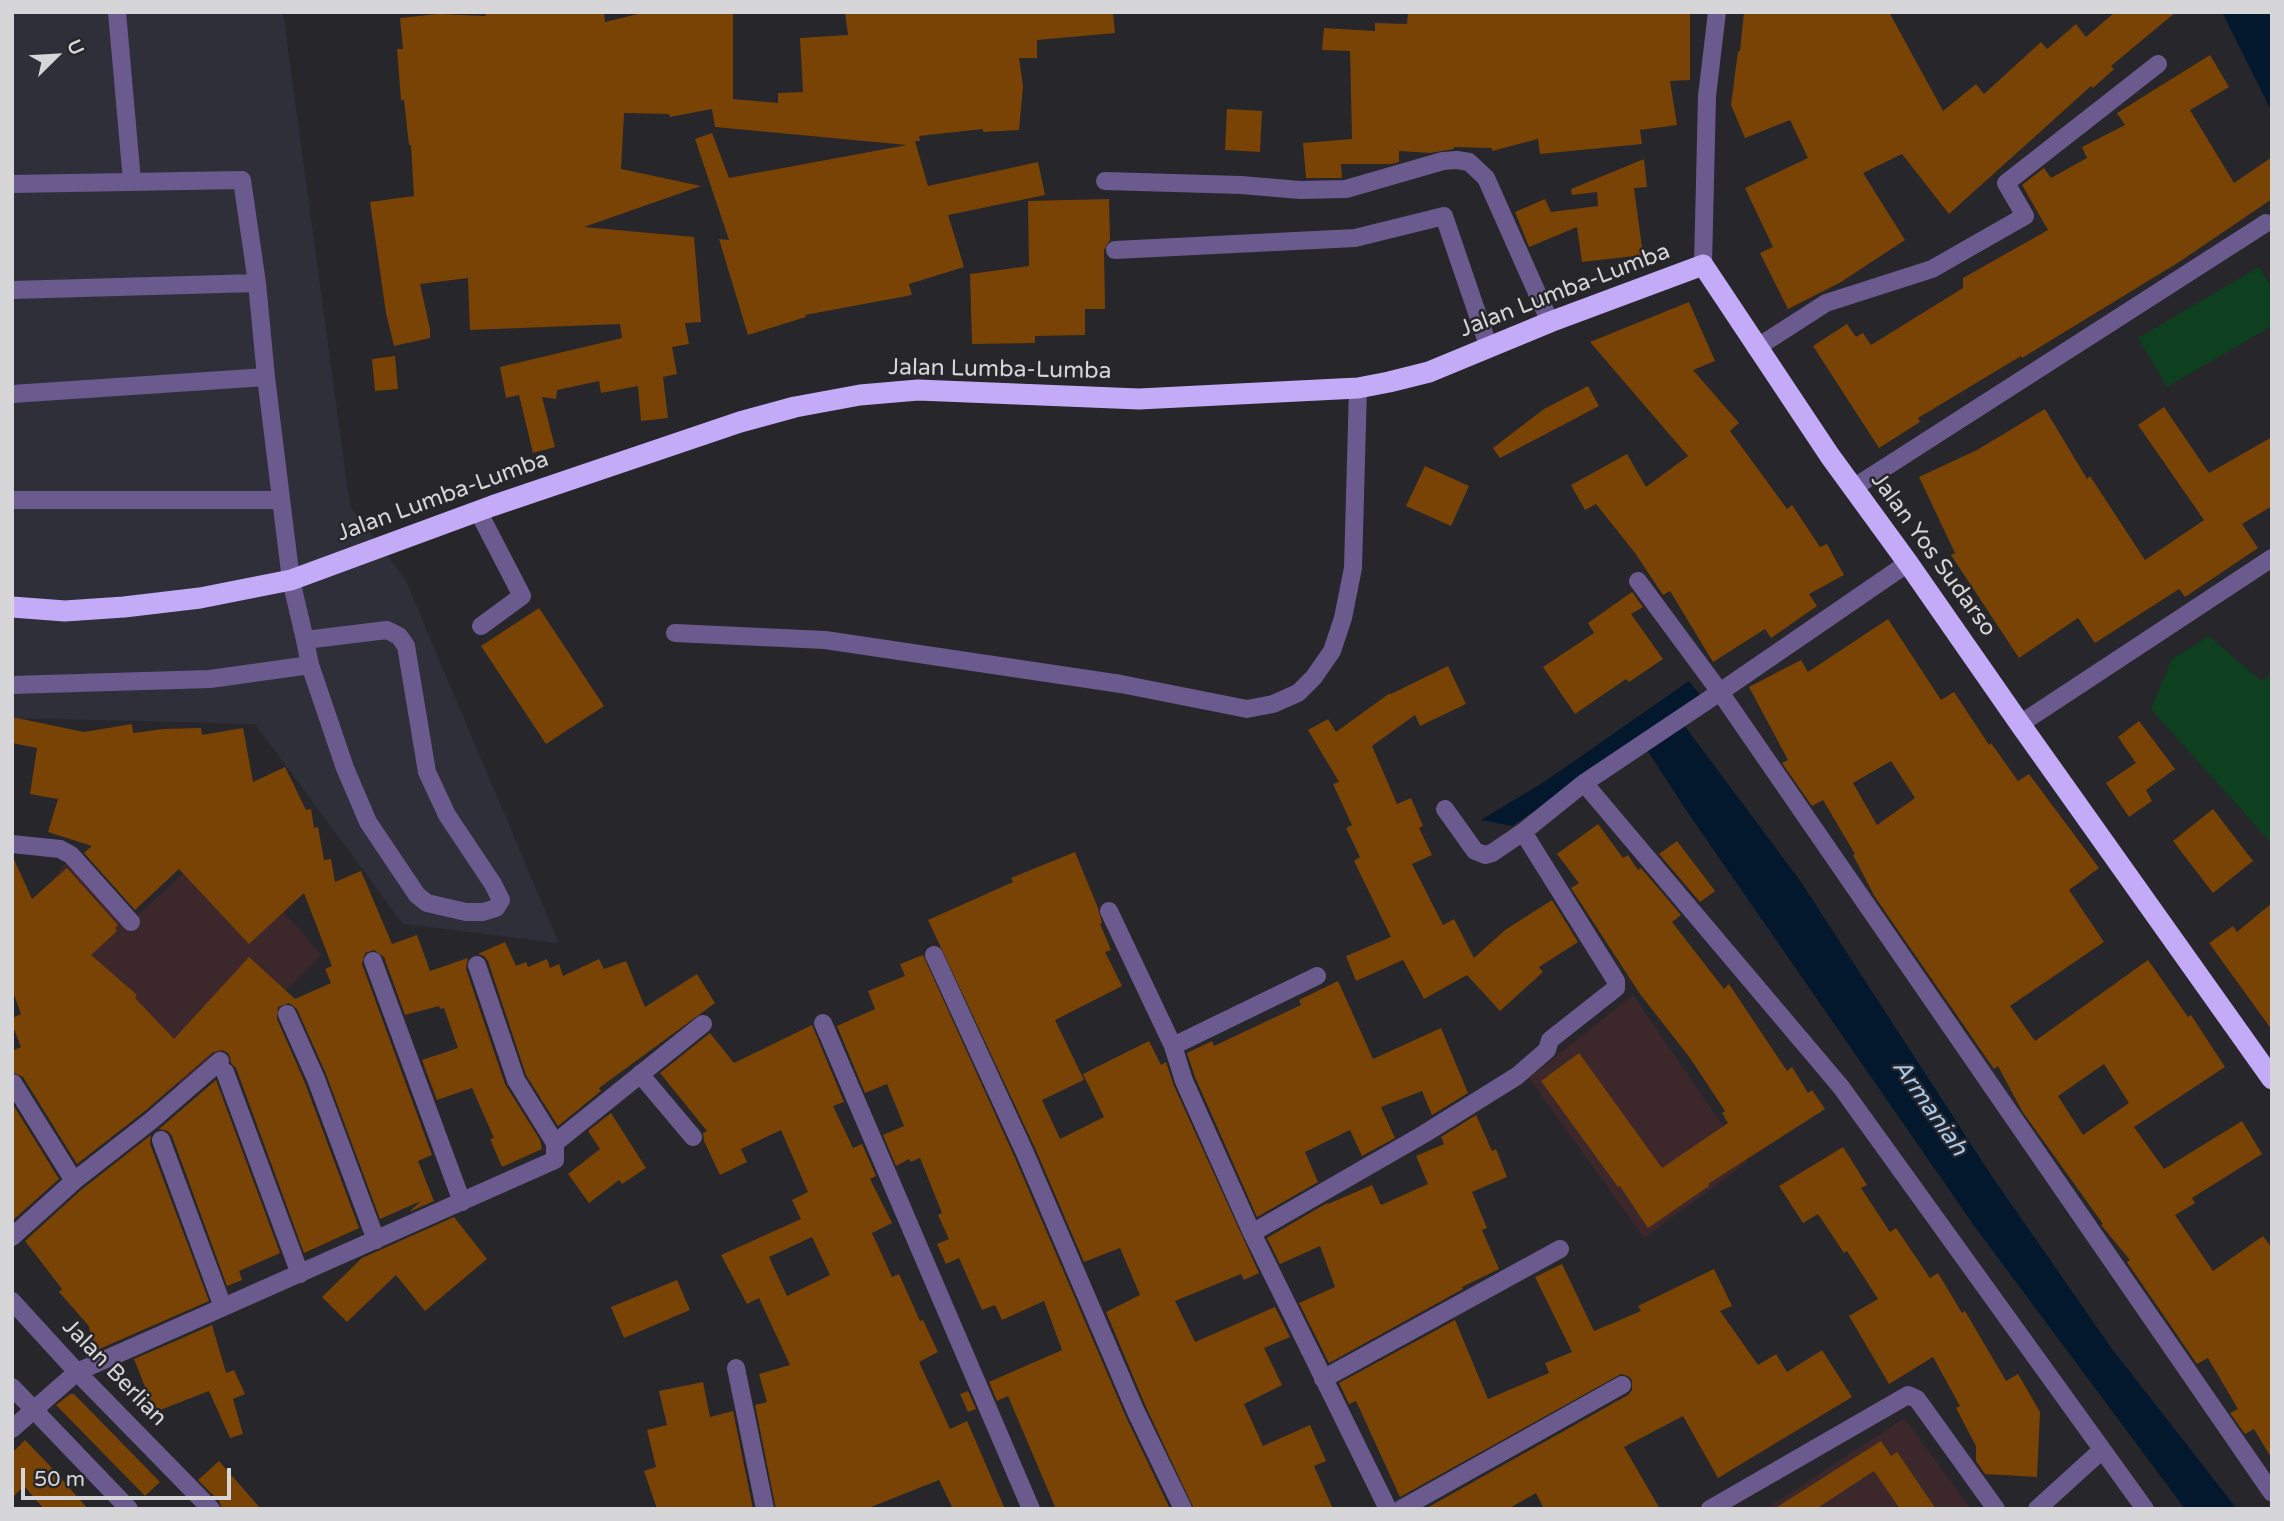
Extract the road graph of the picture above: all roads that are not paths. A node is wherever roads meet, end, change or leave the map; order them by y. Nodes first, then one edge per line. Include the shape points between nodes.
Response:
1 (117, 12) edge
2 (1717, 12) edge
3 (2158, 64) dead end
4 (132, 181) junction
5 (1105, 181) dead end
6 (12, 184) edge
7 (2266, 223) dead end
8 (1115, 250) dead end
9 (1703, 265) junction
10 (257, 283) junction
11 (12, 289) edge
12 (1550, 322) junction
13 (1489, 348) junction
14 (1756, 348) junction
15 (266, 377) junction
16 (1358, 388) junction
17 (12, 394) edge
18 (1853, 488) junction
19 (12, 500) edge
20 (281, 500) junction
21 (478, 511) junction
22 (2272, 558) edge
23 (1908, 563) junction
24 (291, 580) junction
25 (1638, 581) dead end
26 (12, 607) edge
27 (481, 626) dead end
28 (675, 633) dead end
29 (305, 640) junction
30 (310, 665) junction
31 (12, 685) edge
32 (1720, 692) junction
33 (2020, 724) junction
34 (1584, 783) junction
35 (1445, 809) dead end
36 (1524, 831) junction
37 (12, 844) edge
38 (1108, 911) dead end
39 (131, 922) dead end
40 (934, 955) dead end
41 (373, 961) dead end
42 (477, 965) dead end
43 (1317, 976) dead end
44 (287, 1014) dead end
45 (822, 1023) dead end
46 (703, 1024) dead end
47 (1173, 1046) junction
48 (640, 1074) junction
49 (2272, 1079) edge
50 (13, 1083) edge
51 (693, 1137) dead end
52 (161, 1140) dead end
53 (555, 1143) junction
54 (74, 1181) junction
55 (461, 1202) junction
56 (1252, 1233) junction
57 (12, 1237) edge
58 (376, 1240) junction
59 (1560, 1249) dead end
60 (300, 1273) junction
61 (12, 1301) edge
62 (223, 1307) junction
63 (736, 1368) dead end
64 (77, 1372) junction
65 (1324, 1379) junction
66 (1622, 1385) dead end
67 (12, 1387) edge
68 (34, 1410) junction
69 (12, 1429) edge
70 (2102, 1450) junction
71 (2272, 1493) edge
72 (129, 1509) edge
73 (211, 1509) edge
74 (765, 1509) edge
75 (1031, 1509) edge
76 (1183, 1509) edge
77 (1388, 1509) edge
78 (1401, 1509) edge
79 (1710, 1509) edge
80 (1996, 1509) edge
81 (2037, 1509) edge
82 (2144, 1509) edge

1 - 4 street
2 - 9 street via 1707,96
3 - 14 street via 2006,183 2025,216 1932,269 1826,303
4 - 6 street
4 - 10 street via 242,180
5 - 12 street via 1346,189 1443,161 1469,162 1486,178
7 - 18 street
8 - 13 street via 1355,238 1444,216
9 - 12 highway, Jalan Lumba-Lumba
9 - 14 highway, Jalan Yos Sudarso
10 - 11 street
10 - 15 street
12 - 13 highway, Jalan Lumba-Lumba
13 - 16 highway, Jalan Lumba-Lumba via 1429,372
14 - 18 highway, Jalan Yos Sudarso
15 - 17 street
15 - 20 street
16 - 21 highway, Jalan Lumba-Lumba via 1139,399 918,390 860,395 740,422
16 - 28 street via 1353,568 1343,618 1332,651 1314,677 1298,693 1273,704 1247,709 1121,684 825,640
18 - 23 highway, Jalan Yos Sudarso
19 - 20 street
20 - 24 street
21 - 24 highway, Jalan Lumba-Lumba
21 - 27 street via 522,596
22 - 33 street
23 - 32 street
23 - 33 highway, Jalan Yos Sudarso
24 - 26 highway, Jalan Lumba-Lumba via 124,607 65,611
24 - 29 street
25 - 32 street
29 - 30 street
29 - 30 street via 387,630 399,636 410,660 427,772 447,815 493,884 500,905 466,912 427,903 417,895 368,822
30 - 31 street via 210,679
32 - 34 street
32 - 71 street
33 - 49 highway, Jalan Yos Sudarso
34 - 36 street
34 - 70 street via 1840,1087
35 - 36 street via 1480,854 1492,853
36 - 56 street via 1616,981 1616,988 1550,1040 1547,1050 1517,1076
37 - 39 street via 60,849 71,855
38 - 47 street
40 - 76 street
41 - 55 street
42 - 53 street via 516,1080
43 - 47 street
44 - 58 street
45 - 75 street
46 - 48 street
47 - 56 street
48 - 51 street
48 - 53 street
50 - 54 street
52 - 62 street
53 - 55 street via 555,1160
54 - 57 street
54 - 60 street via 223,1067
55 - 58 street
56 - 65 street
58 - 60 street
59 - 65 street
60 - 62 street
61 - 64 street, Jalan Berlian
62 - 64 street
63 - 74 street
64 - 68 street
64 - 73 street, Jalan Berlian
65 - 77 street
66 - 78 street
67 - 68 street
68 - 69 street
68 - 72 street
70 - 81 street
70 - 82 street
79 - 80 street via 1908,1395 1917,1399

